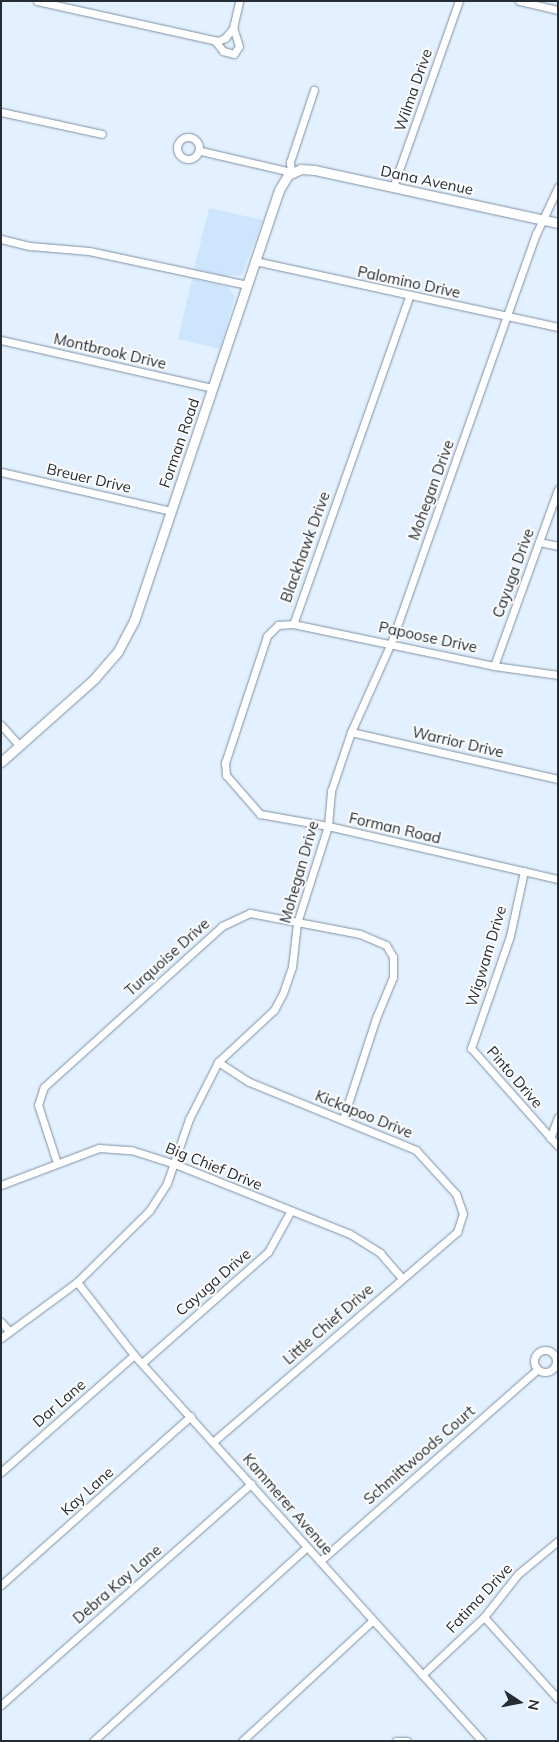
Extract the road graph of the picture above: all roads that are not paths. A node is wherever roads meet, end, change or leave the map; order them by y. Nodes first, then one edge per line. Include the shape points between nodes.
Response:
1 (37, 1) edge
2 (239, 1) edge
3 (459, 1) edge
4 (520, 1) edge
5 (558, 10) edge
6 (233, 28) junction
7 (214, 41) junction
8 (314, 90) dead end
9 (1, 112) edge
10 (102, 134) dead end
11 (201, 151) dead end
12 (291, 172) junction
13 (393, 187) junction
14 (558, 187) edge
15 (543, 220) junction
16 (558, 223) edge
17 (1, 239) edge
18 (254, 261) junction
19 (247, 285) junction
20 (409, 296) junction
21 (507, 316) junction
22 (558, 327) edge
23 (1, 340) edge
24 (212, 388) junction
25 (1, 472) edge
26 (558, 489) edge
27 (171, 511) junction
28 (539, 542) junction
29 (558, 546) edge
30 (292, 624) junction
31 (391, 643) junction
32 (494, 666) junction
33 (558, 675) edge
34 (1, 725) edge
35 (351, 732) junction
36 (20, 746) junction
37 (1, 762) edge
38 (558, 779) edge
39 (236, 789) joint
40 (328, 826) junction
41 (524, 871) junction
42 (558, 879) edge
43 (297, 923) junction
44 (472, 1048) joint
45 (218, 1062) junction
46 (558, 1117) edge
47 (343, 1119) junction
48 (550, 1138) junction
49 (558, 1146) edge
50 (57, 1162) junction
51 (175, 1164) junction
52 (1, 1185) edge
53 (290, 1212) junction
54 (460, 1227) joint
55 (402, 1278) junction
56 (76, 1282) junction
57 (1, 1322) edge
58 (9, 1331) junction
59 (1, 1338) edge
60 (134, 1354) junction
61 (142, 1363) junction
62 (537, 1370) dead end
63 (191, 1416) junction
64 (214, 1441) junction
65 (1, 1472) edge
66 (251, 1484) junction
67 (558, 1541) edge
68 (306, 1548) junction
69 (320, 1561) junction
70 (1, 1585) edge
71 (484, 1617) junction
72 (372, 1621) junction
73 (422, 1675) junction
74 (558, 1699) edge
75 (1, 1705) edge
76 (92, 1741) edge
77 (242, 1741) edge
78 (396, 1741) edge
79 (407, 1741) edge
80 (482, 1741) edge

1 - 7 street
2 - 6 street
3 - 13 street, Wilma Drive
4 - 5 street
6 - 7 street via 226,38
6 - 7 street via 239,46 234,54 223,51
8 - 12 street via 290,162
9 - 10 street
11 - 12 street
12 - 13 street, Dana Avenue via 306,169
12 - 18 street, Forman Road via 281,184
13 - 15 street, Dana Avenue
14 - 15 street, Mohegan Drive
15 - 16 street, Dana Avenue
15 - 21 street, Mohegan Drive
17 - 19 street via 30,246 89,250
18 - 19 street, Forman Road
18 - 20 street, Palomino Drive
19 - 24 street, Forman Road
20 - 21 street, Palomino Drive
20 - 30 street, Blackhawk Drive
21 - 22 street, Palomino Drive
21 - 31 street, Mohegan Drive
23 - 24 street, Montbrook Drive
24 - 27 street, Forman Road
25 - 27 street, Breuer Drive
26 - 28 street, Cayuga Drive
27 - 36 street, Forman Road via 126,636 106,666
28 - 29 street
28 - 32 street, Cayuga Drive
30 - 31 street, Papoose Drive
30 - 39 street, Blackhawk Drive via 278,625 267,636 225,763 226,775
31 - 32 street, Papoose Drive
31 - 35 street, Mohegan Drive
32 - 33 street, Papoose Drive
34 - 36 street
35 - 38 street, Warrior Drive
35 - 40 street, Mohegan Drive via 331,791
36 - 37 street, Forman Road
39 - 40 street, Forman Road via 260,814
40 - 41 street, Forman Road
40 - 43 street, Mohegan Drive
41 - 42 street, Forman Road
41 - 44 street, Wigwam Drive via 510,936
43 - 45 street, Mohegan Drive via 292,967 274,1010
43 - 47 street, Turquoise Drive via 375,939 386,945 395,968
43 - 50 street, Turquoise Drive via 250,913 222,926 44,1087 38,1105
44 - 48 street, Pinto Drive
45 - 47 street, Kickapoo Drive via 249,1082
45 - 51 street, Mohegan Drive via 192,1112
46 - 48 street
47 - 54 street, Kickapoo Drive via 416,1150 460,1199 463,1214
48 - 49 street, Pinto Drive
50 - 51 street, Big Chief Drive via 99,1148 130,1150
50 - 52 street, Big Chief Drive
51 - 53 street, Big Chief Drive
51 - 56 street, Mohegan Drive via 148,1211
53 - 55 street, Big Chief Drive via 350,1234 380,1253
53 - 61 street, Cayuga Drive via 268,1252
54 - 55 street, Little Chief Drive
55 - 64 street, Little Chief Drive
56 - 58 street, Mohegan Drive
56 - 60 street, Kammerer Avenue
57 - 58 street
58 - 59 street, Mohegan Drive
60 - 61 street, Kammerer Avenue
60 - 65 street, Dar Lane
61 - 63 street, Kammerer Avenue
62 - 69 street, Schmittwoods Court
63 - 64 street, Kammerer Avenue
63 - 70 street, Kay Lane
64 - 66 street, Kammerer Avenue
66 - 68 street, Kammerer Avenue
66 - 75 street, Debra Kay Lane
67 - 71 street, Fatima Drive via 518,1574
68 - 69 street, Kammerer Avenue
68 - 76 street
69 - 72 street, Kammerer Avenue
71 - 73 street, Fatima Drive
71 - 74 street
72 - 73 street, Kammerer Avenue
72 - 77 street
73 - 80 street, Kammerer Avenue
78 - 79 street

